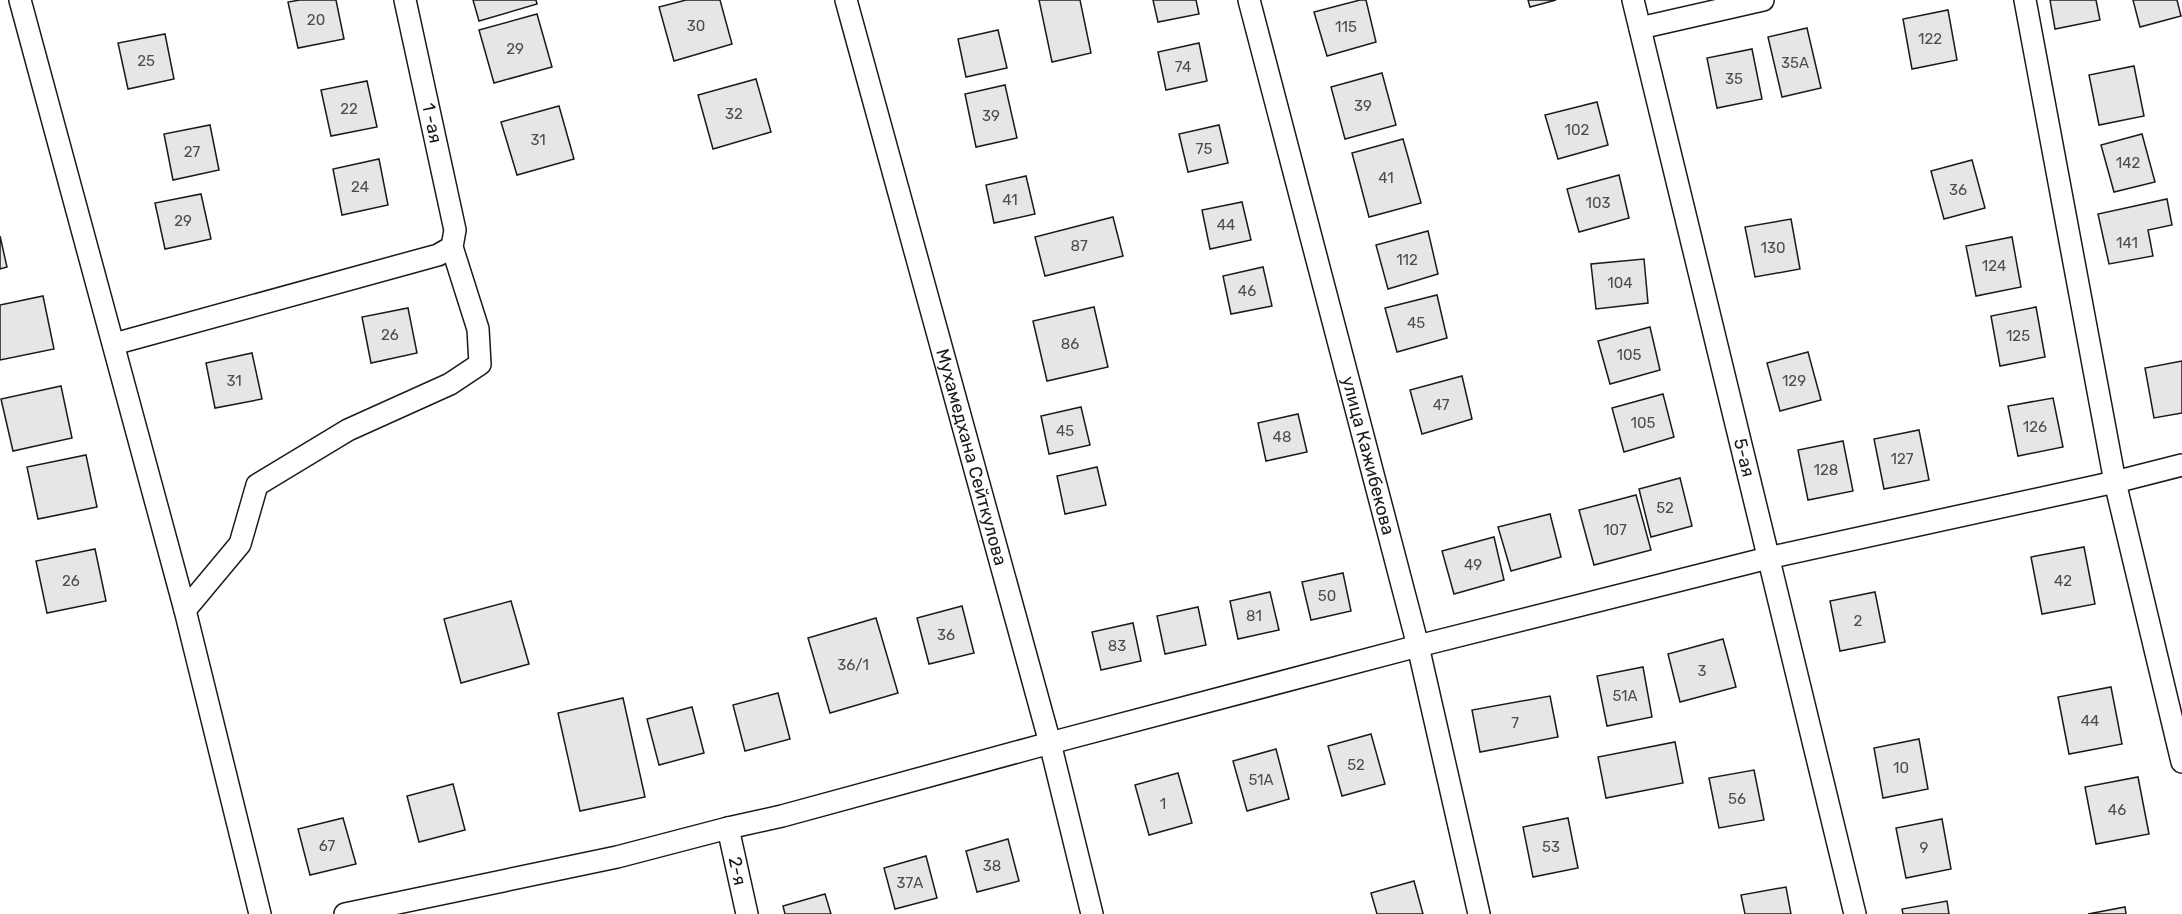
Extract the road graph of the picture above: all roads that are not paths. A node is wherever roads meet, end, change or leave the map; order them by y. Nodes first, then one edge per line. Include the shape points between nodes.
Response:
1 (20, 0) edge
2 (405, 0) edge
3 (846, 0) edge
4 (1249, 0) edge
5 (1633, 0) edge
6 (1763, 0) edge
7 (2025, 0) edge
8 (1640, 28) junction
9 (452, 247) junction
10 (114, 344) junction
11 (2182, 465) edge
12 (2115, 483) junction
13 (1768, 558) junction
14 (184, 610) junction
15 (1418, 646) junction
16 (1050, 743) junction
17 (2182, 762) edge
18 (728, 828) junction
19 (261, 914) edge
20 (345, 914) edge
21 (747, 914) edge
22 (1092, 914) edge
23 (1479, 914) edge
24 (1855, 914) edge

1 - 10 street
2 - 9 street, 1 -ая via 455,230
3 - 16 street, Мухамедхана Сейткулова
4 - 15 street, улица Кажибекова
5 - 8 street, 5-ая
6 - 8 street
7 - 12 street
8 - 13 street, 5-ая
9 - 10 street via 438,255
9 - 14 street, 1 -ая via 477,329 480,364 450,384 348,430 257,485 240,544
10 - 14 street
11 - 12 street
12 - 13 street
12 - 17 street
13 - 15 street
13 - 24 street, 5-ая
14 - 19 street
15 - 16 street
15 - 23 street, улица Кажибекова
16 - 18 street
16 - 22 street, Мухамедхана Сейткулова
18 - 20 street via 617,857
18 - 21 street, 2-я

